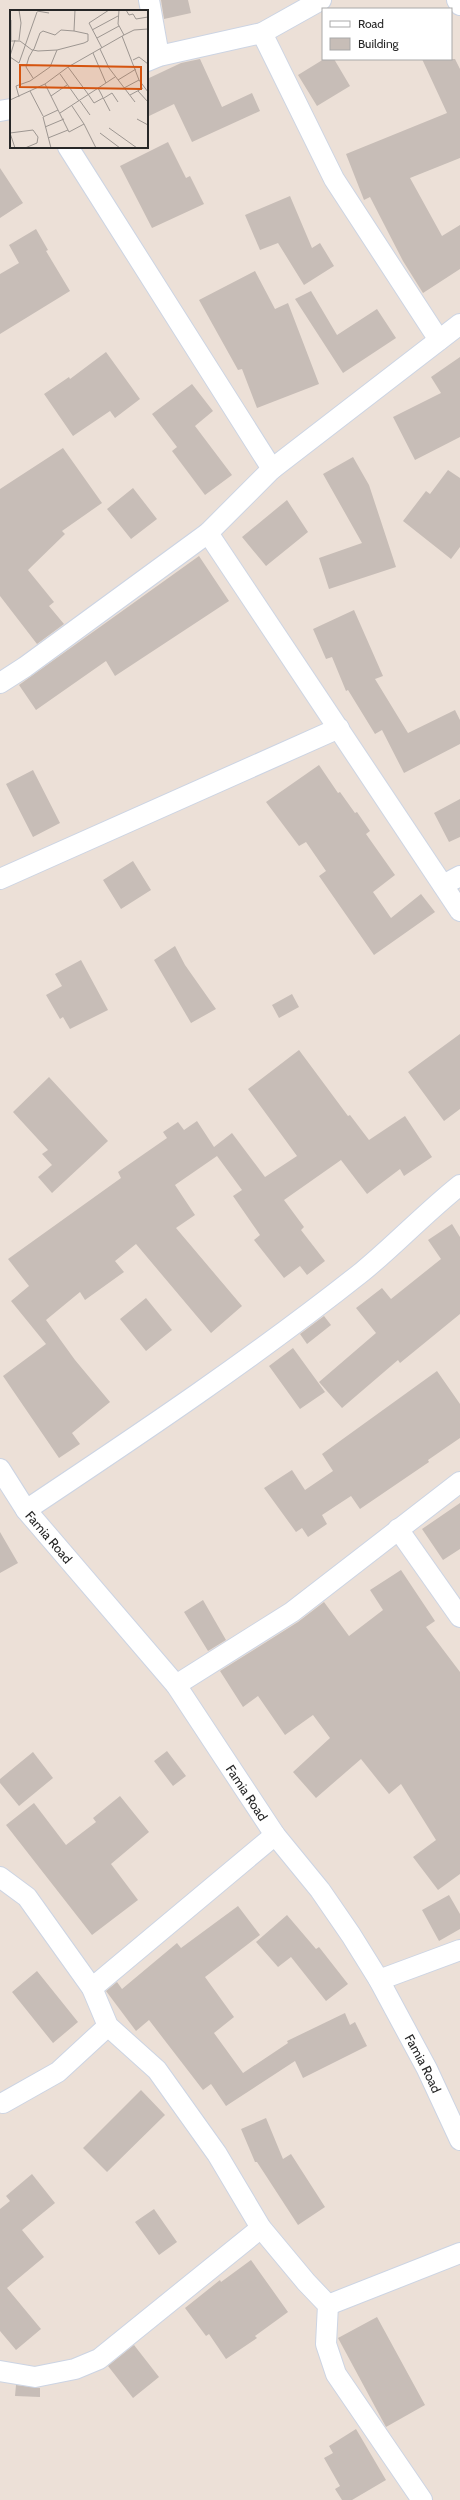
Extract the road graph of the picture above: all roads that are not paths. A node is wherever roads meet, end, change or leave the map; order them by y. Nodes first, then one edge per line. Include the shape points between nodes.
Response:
1 (149, 0) edge
2 (321, 0) edge
3 (457, 0) edge
4 (460, 5) edge
5 (262, 33) junction
6 (153, 58) edge
7 (10, 109) edge
8 (0, 111) edge
9 (69, 148) edge
10 (460, 324) edge
11 (439, 340) junction
12 (272, 469) junction
13 (208, 533) junction
14 (0, 682) edge
15 (339, 728) junction
16 (0, 879) edge
17 (452, 880) edge
18 (460, 912) edge
19 (460, 1185) edge
20 (0, 1469) edge
21 (460, 1482) edge
22 (26, 1510) junction
23 (398, 1529) junction
24 (460, 1617) edge
25 (176, 1685) junction
26 (275, 1835) junction
27 (0, 1877) edge
28 (460, 1950) edge
29 (379, 1980) junction
30 (92, 1988) junction
31 (108, 2026) junction
32 (3, 2103) dead end
33 (460, 2140) edge
34 (261, 2228) junction
35 (460, 2253) edge
36 (328, 2306) junction
37 (0, 2371) edge
38 (422, 2500) edge

1 - 6 street
2 - 5 street
3 - 4 street
5 - 6 street
5 - 11 street via 334,178
7 - 8 street
9 - 12 street
10 - 11 street
11 - 12 street
12 - 13 street
13 - 14 street via 25,667
13 - 15 street
15 - 16 street
15 - 17 street
17 - 18 street
19 - 22 street via 363,1271 154,1425
20 - 22 street, Famia Road
21 - 23 street
22 - 25 street, Famia Road
23 - 24 street
23 - 25 street via 292,1612
25 - 26 street, Famia Road
26 - 29 street, Famia Road via 320,1890
26 - 30 street
27 - 30 street via 27,1897
28 - 29 street
29 - 33 street, Famia Road via 427,2069
30 - 31 street
31 - 32 street via 58,2072
31 - 34 street via 157,2070 217,2154
34 - 36 street
34 - 37 street via 99,2359 75,2369 35,2377
35 - 36 street
36 - 38 street via 326,2344 336,2374

